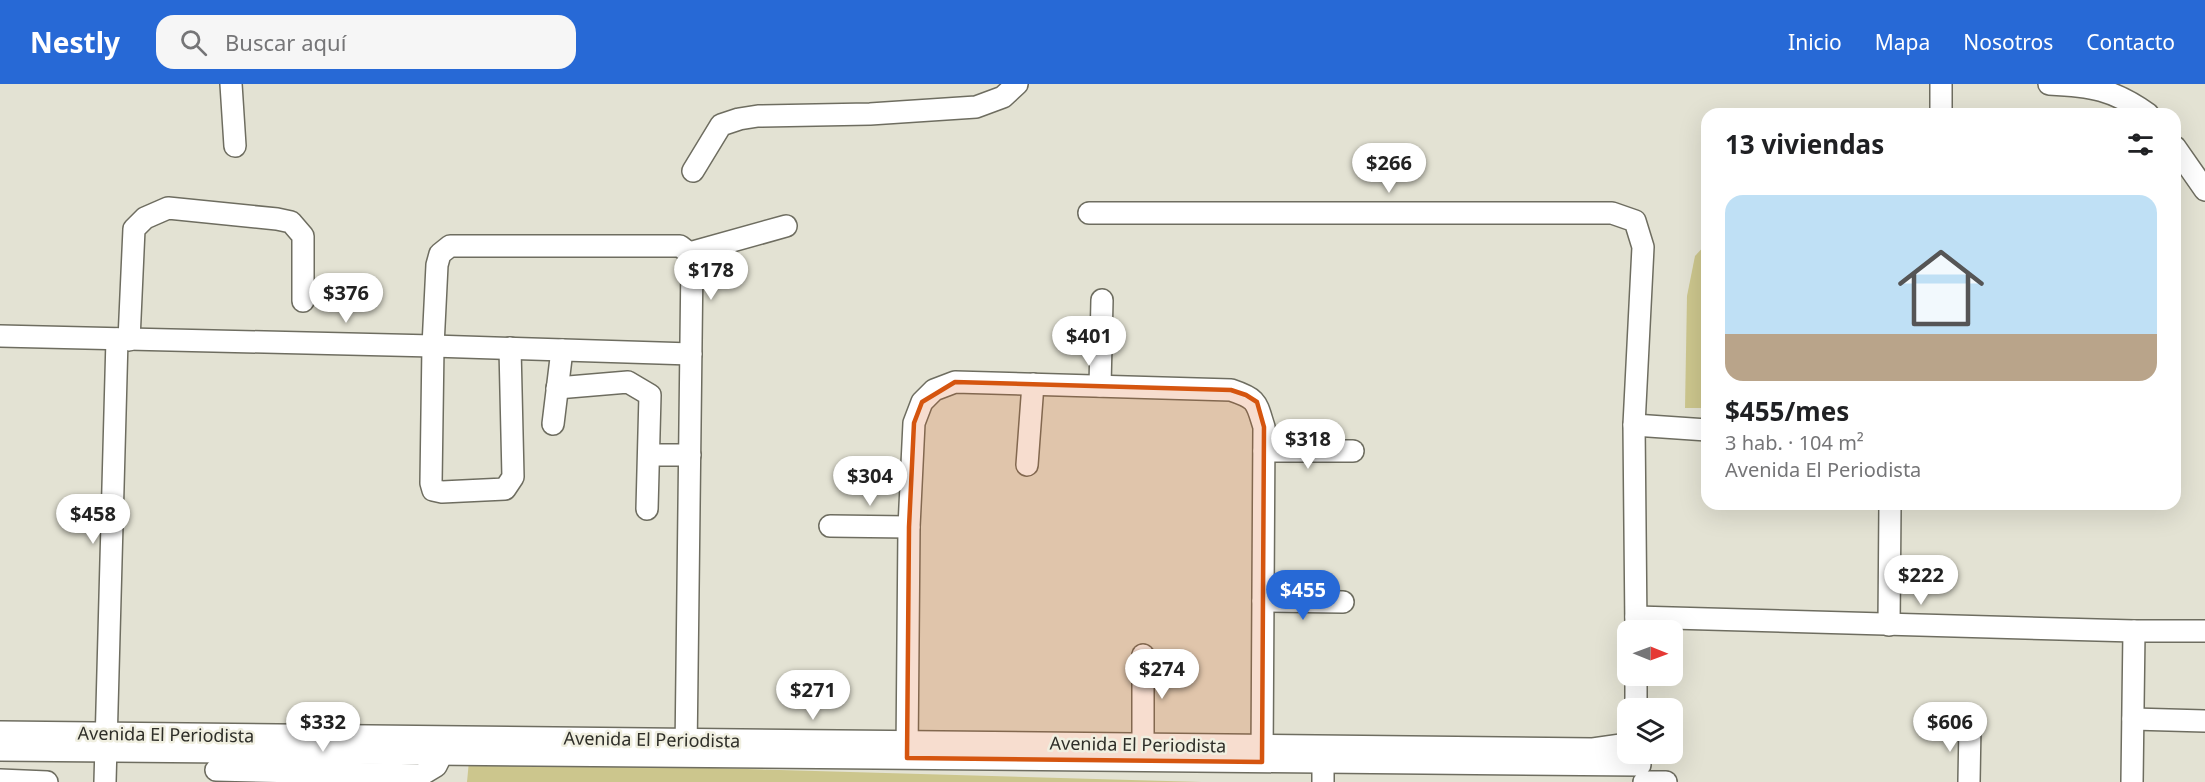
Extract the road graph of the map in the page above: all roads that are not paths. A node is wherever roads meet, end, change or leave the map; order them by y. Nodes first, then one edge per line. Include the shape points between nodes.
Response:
1 (231, 84) edge
2 (1017, 84) edge
3 (1941, 84) edge
4 (2049, 84) edge
5 (1941, 108) edge
6 (2140, 108) edge
7 (235, 146) dead end
8 (2181, 156) edge
9 (693, 171) dead end
10 (2205, 190) edge
11 (1089, 213) dead end
12 (786, 226) dead end
13 (689, 253) junction
14 (1102, 300) dead end
15 (303, 301) dead end
16 (0, 336) edge
17 (123, 339) junction
18 (433, 346) junction
19 (510, 348) junction
20 (562, 350) junction
21 (691, 354) junction
22 (1033, 384) junction
23 (1100, 386) junction
24 (557, 388) junction
25 (553, 424) dead end
26 (1634, 425) junction
27 (1701, 430) edge
28 (1264, 451) junction
29 (1353, 451) dead end
30 (649, 455) junction
31 (690, 455) junction
32 (1027, 465) dead end
33 (646, 509) dead end
34 (1890, 510) edge
35 (830, 526) dead end
36 (909, 527) junction
37 (1263, 601) junction
38 (1343, 602) dead end
39 (1636, 620) edge
40 (1683, 624) edge
41 (1889, 624) junction
42 (2134, 631) junction
43 (2205, 631) edge
44 (1143, 655) dead end
45 (2133, 719) junction
46 (2205, 721) edge
47 (1970, 725) dead end
48 (0, 732) edge
49 (107, 742) junction
50 (1143, 744) junction
51 (1617, 746) edge
52 (686, 748) junction
53 (0, 750) edge
54 (907, 750) junction
55 (1262, 753) junction
56 (442, 754) junction
57 (216, 770) dead end
58 (1642, 770) edge
59 (1323, 772) edge
60 (0, 780) edge
61 (47, 782) edge
62 (105, 782) edge
63 (1666, 782) edge
64 (1968, 782) edge
65 (2132, 782) edge

1 - 7 street
2 - 9 street via 1003,97 976,107 739,119 721,125
3 - 5 street
4 - 6 street via 2104,90
8 - 10 street
11 - 26 street via 1612,213 1635,221 1643,247
12 - 13 street
13 - 18 street via 680,246 450,246 440,254 437,265
13 - 21 street
14 - 23 street
15 - 17 street via 303,236 291,222 168,208 145,218 134,230
16 - 17 street
17 - 18 street
17 - 49 street
18 - 19 street
18 - 19 street via 431,483 433,490 442,492 505,489 513,477
19 - 20 street
20 - 21 street
20 - 24 street
21 - 31 street
22 - 23 street
22 - 32 street
22 - 36 street via 955,382 934,390 922,402 914,423
23 - 28 street via 1232,390 1246,395 1257,402 1264,427
24 - 25 street
24 - 30 street via 628,382 646,391 650,395
26 - 27 street
26 - 39 street
28 - 29 street
28 - 37 street
30 - 31 street
30 - 33 street
31 - 52 street
34 - 41 street
35 - 36 street
36 - 54 street
37 - 38 street
37 - 55 street
40 - 41 street
41 - 42 street
42 - 43 street
42 - 45 street
44 - 50 street
45 - 46 street
45 - 65 street
47 - 64 street
48 - 49 street, Avenida El Periodista
49 - 52 street, Avenida El Periodista
49 - 53 street
49 - 56 street
49 - 62 street
50 - 54 street, Avenida El Periodista
50 - 55 street, Avenida El Periodista
51 - 55 street, Avenida El Periodista
52 - 54 street, Avenida El Periodista
52 - 56 street
54 - 55 street
55 - 59 street
56 - 57 street via 436,766 421,775
58 - 59 street
58 - 63 street
60 - 61 street

